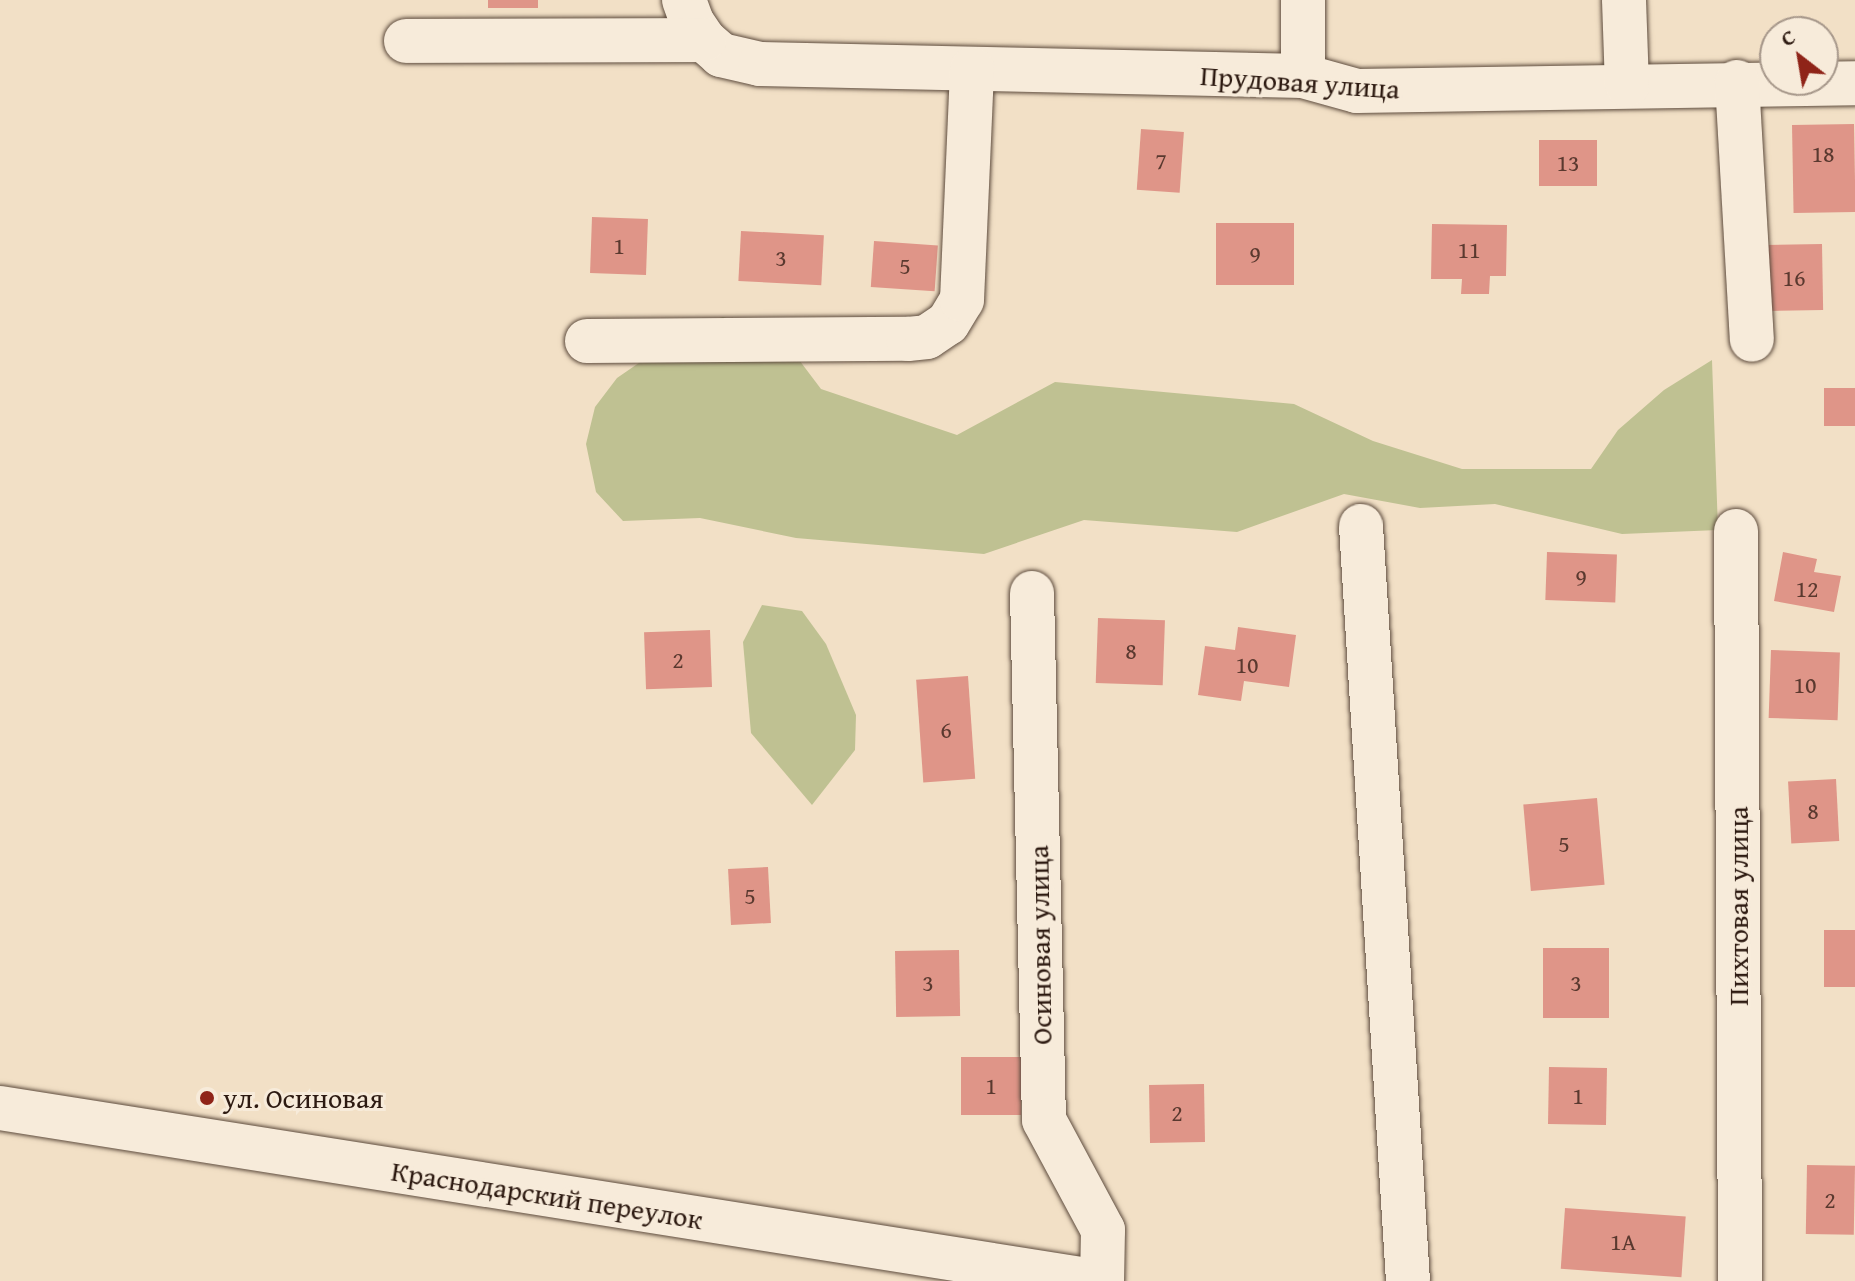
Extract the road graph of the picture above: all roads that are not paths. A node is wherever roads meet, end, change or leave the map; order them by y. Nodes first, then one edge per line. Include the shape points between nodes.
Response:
1 (684, 0) edge
2 (1303, 0) edge
3 (1624, 0) edge
4 (704, 40) junction
5 (406, 41) dead end
6 (972, 69) junction
7 (1303, 76) junction
8 (1737, 82) junction
9 (1855, 83) edge
10 (1627, 85) junction
11 (1752, 340) dead end
12 (587, 341) dead end
13 (1361, 526) dead end
14 (1736, 531) dead end
15 (1032, 593) dead end
16 (0, 1108) edge
17 (1093, 1281) edge
18 (1102, 1281) edge
19 (1408, 1281) edge
20 (1740, 1281) edge

1 - 4 street
2 - 7 street
3 - 10 street
4 - 5 street
4 - 6 street, Прудовая улица via 721,55 760,64
6 - 7 street, Прудовая улица
6 - 12 street via 962,300 948,323 927,337 908,339
7 - 10 street, Прудовая улица via 1357,91
8 - 9 street, Прудовая улица
8 - 10 street, Прудовая улица
8 - 11 street
13 - 19 street
14 - 20 street, Пихтовая улица
15 - 18 street, Осиновая улица via 1044,1120 1103,1230
16 - 17 street, Краснодарский переулок

